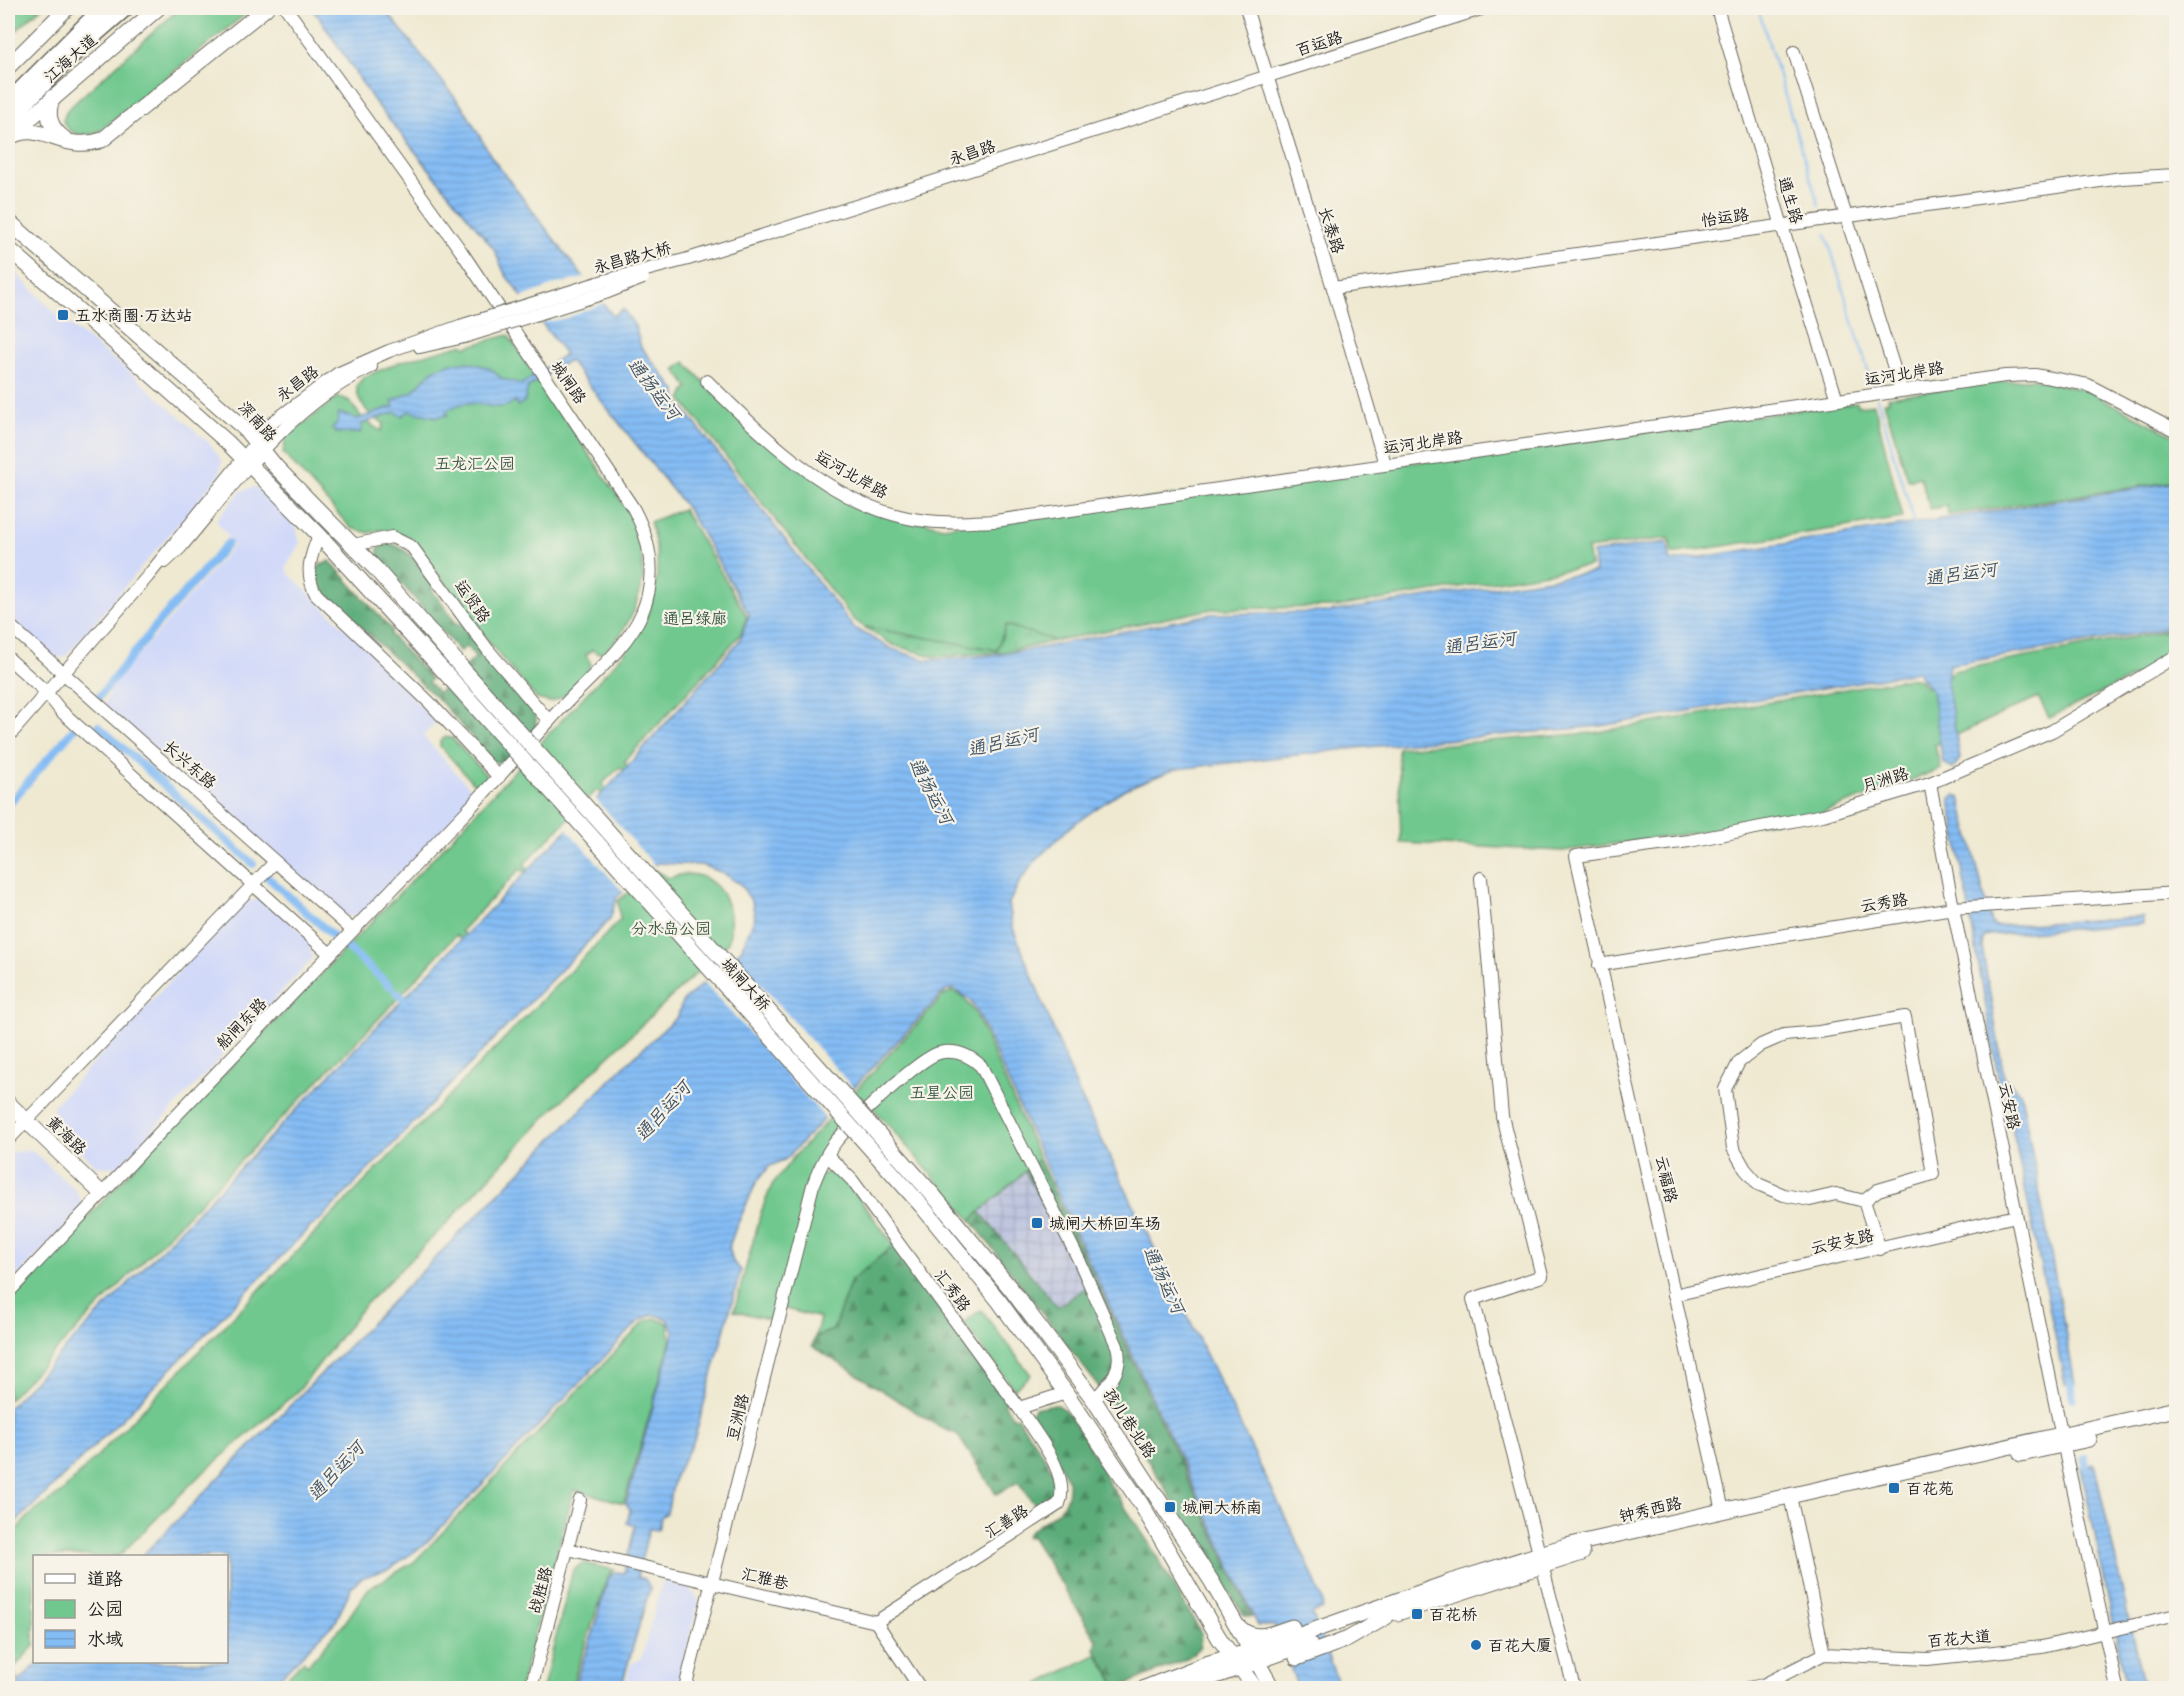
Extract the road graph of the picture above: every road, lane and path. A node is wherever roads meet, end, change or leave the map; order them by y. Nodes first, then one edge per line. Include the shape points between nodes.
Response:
1 (67, 8) edge
2 (125, 8) edge
3 (134, 8) edge
4 (158, 8) edge
5 (266, 8) edge
6 (286, 8) edge
7 (1246, 8) edge
8 (1484, 8) edge
9 (1717, 8) edge
10 (100, 14) edge
11 (1794, 52) dead end
12 (8, 67) edge
13 (1267, 77) junction
14 (53, 97) junction
15 (8, 103) edge
16 (8, 120) edge
17 (8, 138) edge
18 (71, 144) junction
19 (2176, 167) edge
20 (2176, 175) edge
21 (2122, 178) junction
22 (1846, 216) junction
23 (8, 220) edge
24 (1782, 226) junction
25 (8, 248) edge
26 (688, 260) joint
27 (1334, 288) junction
28 (462, 331) joint
29 (707, 381) dead end
30 (1896, 391) junction
31 (1837, 400) junction
32 (2176, 431) edge
33 (259, 446) junction
34 (246, 462) junction
35 (1385, 464) junction
36 (319, 535) junction
37 (353, 545) junction
38 (8, 624) edge
39 (2176, 656) edge
40 (8, 658) edge
41 (462, 668) joint
42 (63, 674) junction
43 (45, 691) junction
44 (549, 721) junction
45 (8, 737) edge
46 (499, 777) junction
47 (1930, 783) junction
48 (1576, 856) joint
49 (275, 862) junction
50 (1481, 878) dead end
51 (255, 884) junction
52 (2176, 893) edge
53 (1953, 908) junction
54 (351, 929) junction
55 (330, 954) junction
56 (1599, 965) junction
57 (8, 1103) edge
58 (26, 1120) junction
59 (8, 1140) edge
60 (827, 1155) junction
61 (101, 1193) junction
62 (933, 1195) joint
63 (1864, 1201) junction
64 (921, 1205) joint
65 (2016, 1216) junction
66 (1880, 1249) junction
67 (8, 1293) edge
68 (1674, 1295) junction
69 (1066, 1394) junction
70 (1094, 1400) junction
71 (1018, 1408) junction
72 (2176, 1408) edge
73 (2176, 1419) edge
74 (2063, 1440) junction
75 (580, 1500) dead end
76 (1791, 1501) junction
77 (1723, 1511) junction
78 (568, 1549) junction
79 (1541, 1560) junction
80 (712, 1582) junction
81 (2176, 1615) edge
82 (876, 1622) junction
83 (1236, 1624) junction
84 (2108, 1631) junction
85 (1282, 1647) junction
86 (1824, 1654) junction
87 (1231, 1656) junction
88 (1252, 1663) junction
89 (531, 1689) edge
90 (685, 1689) edge
91 (920, 1689) edge
92 (1145, 1689) edge
93 (1182, 1689) edge
94 (1254, 1689) edge
95 (1272, 1689) edge
96 (1574, 1689) edge
97 (1748, 1689) edge
98 (2117, 1689) edge

1 - 12 main road
2 - 10 highway
3 - 10 highway
4 - 14 main road, 江海大道
5 - 18 main road via 102,140 86,146
6 - 44 street, 城闸路 via 461,251 645,528 651,562 642,612 618,648
7 - 13 street, 长泰路
8 - 13 street, 百运路
9 - 24 street, 通生路
10 - 15 highway
10 - 16 highway
11 - 22 street
13 - 26 street, 永昌路
13 - 27 street, 长泰路
14 - 17 main road, 江海大道
14 - 18 main road via 48,109 50,124
17 - 18 main road via 30,130
19 - 21 street, 怡运路
20 - 21 street, 怡运路
21 - 22 street, 怡运路
22 - 24 street, 怡运路
22 - 30 street
23 - 33 main road, 深南路 via 244,428
24 - 27 street, 怡运路
24 - 31 street, 通生路
25 - 34 main road
26 - 28 street, 永昌路大桥, bridge via 604,281
27 - 35 street, 长泰路
28 - 33 street, 永昌路 via 389,351 337,374 299,400
29 - 35 street, 运河北岸路 via 789,457 833,486 895,515 925,521 995,521
30 - 31 street, 运河北岸路
30 - 32 street, 运河北岸路 via 2005,376 2060,378 2088,385
31 - 35 street, 运河北岸路
33 - 34 street, 永昌路
33 - 37 main road, 深南路
34 - 36 main road
34 - 42 street, 永昌路
36 - 46 street via 309,565 316,594 422,695
36 - 64 main road, 城闸大桥, bridge
37 - 41 main road, 深南路
37 - 44 street, 运贤路 via 392,537 412,547 488,650
38 - 42 street, 长兴东路
39 - 47 street, 月洲路 via 2052,730
40 - 43 street
41 - 62 main road, 城闸大桥, bridge
42 - 43 street, 永昌路
42 - 49 street, 长兴东路
43 - 45 street, 永昌路
43 - 51 street via 61,711
44 - 46 street, 城闸路
46 - 54 street, 船闸东路
47 - 48 street, 月洲路 via 1823,814 1689,841
47 - 53 street, 云安路
48 - 56 street, 云福路
49 - 51 street
49 - 54 street, 长兴东路
50 - 79 street via 1502,1116 1542,1276 1473,1299
51 - 55 street
51 - 58 street
52 - 53 street, 云秀路
53 - 56 street, 云秀路
53 - 65 street, 云安路
54 - 55 street, 船闸东路
55 - 61 street, 船闸东路
56 - 68 street, 云福路
57 - 58 main road, 黄海路
58 - 59 street
58 - 61 main road, 黄海路
60 - 70 street, 豆洲路 via 872,1106 931,1056 961,1053 976,1061 1079,1260 1117,1346 1119,1368
60 - 71 street, 汇秀路 via 852,1180
60 - 80 street, 豆洲路 via 813,1185
61 - 67 street, 船闸东路
62 - 70 main road, 孩儿巷北路 via 1011,1289
63 - 63 street via 1836,1194 1810,1200 1784,1196 1758,1184 1733,1148 1725,1089 1739,1062 1761,1045 1784,1035 1905,1017 1933,1174 1878,1190
63 - 66 street
64 - 69 main road, 孩儿巷北路
65 - 66 street, 云安支路
65 - 74 street, 云安路
66 - 68 street, 云安支路
68 - 77 street, 云福路
69 - 71 street
69 - 87 main road, 孩儿巷北路 via 1141,1504
70 - 83 main road, 孩儿巷北路
71 - 82 street, 汇善路 via 1058,1472 1063,1495 1059,1504
72 - 74 main road, 钟秀西路
73 - 74 main road, 钟秀西路
74 - 76 main road, 钟秀西路
74 - 84 street, 云安路
75 - 78 street, 战胜路
76 - 77 main road, 钟秀西路
76 - 79 main road, 钟秀西路
76 - 86 street
77 - 79 main road, 钟秀西路
78 - 80 street, 汇雅巷
78 - 89 street, 战胜路
79 - 85 main road, 钟秀西路 via 1450,1582 1384,1612
79 - 96 street
80 - 82 street, 汇雅巷
80 - 90 street, 豆洲路
81 - 84 street, 百花大道
82 - 91 street
83 - 85 main road via 1248,1635
83 - 88 main road, 孩儿巷北路
84 - 86 street, 百花大道 via 2042,1647 1927,1659
84 - 98 street, 云安路
85 - 88 main road, 钟秀西路
86 - 97 street via 1764,1685
87 - 88 main road, 孩儿巷北路
87 - 92 main road
88 - 93 main road, 钟秀西路
88 - 94 main road, 孩儿巷北路
88 - 95 main road, 孩儿巷北路

